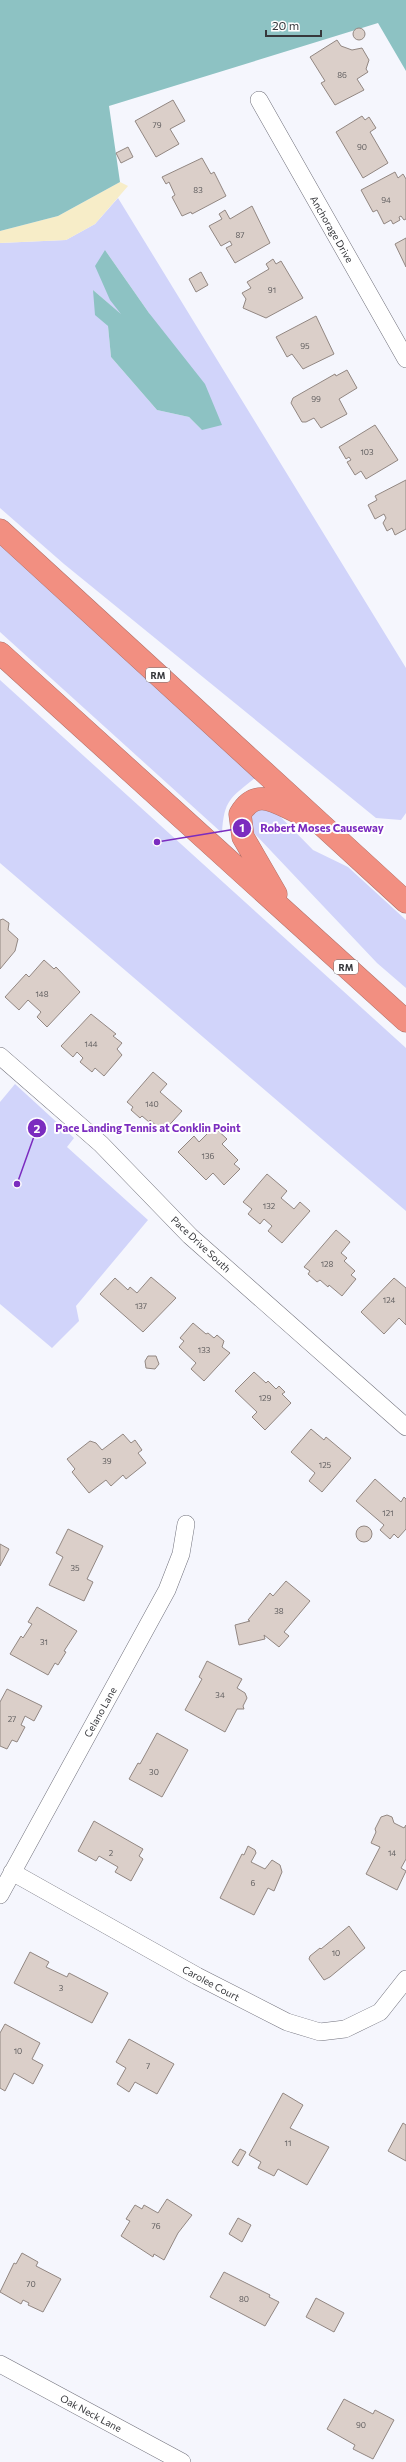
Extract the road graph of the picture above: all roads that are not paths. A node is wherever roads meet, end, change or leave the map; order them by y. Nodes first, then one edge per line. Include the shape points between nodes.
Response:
1 (259, 100) dead end
2 (406, 359) edge
3 (0, 530) edge
4 (0, 652) edge
5 (316, 821) junction
6 (406, 902) edge
7 (287, 913) junction
8 (406, 1022) edge
9 (0, 1056) edge
10 (406, 1426) edge
11 (186, 1524) dead end
12 (12, 1872) junction
13 (0, 1895) edge
14 (406, 1979) edge
15 (0, 2364) edge
16 (182, 2462) edge

1 - 2 street, Anchorage Drive
3 - 5 highway, RM
4 - 7 highway, RM
5 - 6 highway, RM via 352,850
5 - 7 highway via 262,798 248,803 240,814 243,837
7 - 8 highway, RM
9 - 10 street, Pace Drive South via 100,1144 190,1236
11 - 12 street, Celano Lane via 181,1554 167,1590
12 - 13 street, Celano Lane
12 - 14 street, Carolee Court via 196,1976 287,2022 320,2032 345,2029 380,2012
15 - 16 street, Oak Neck Lane

